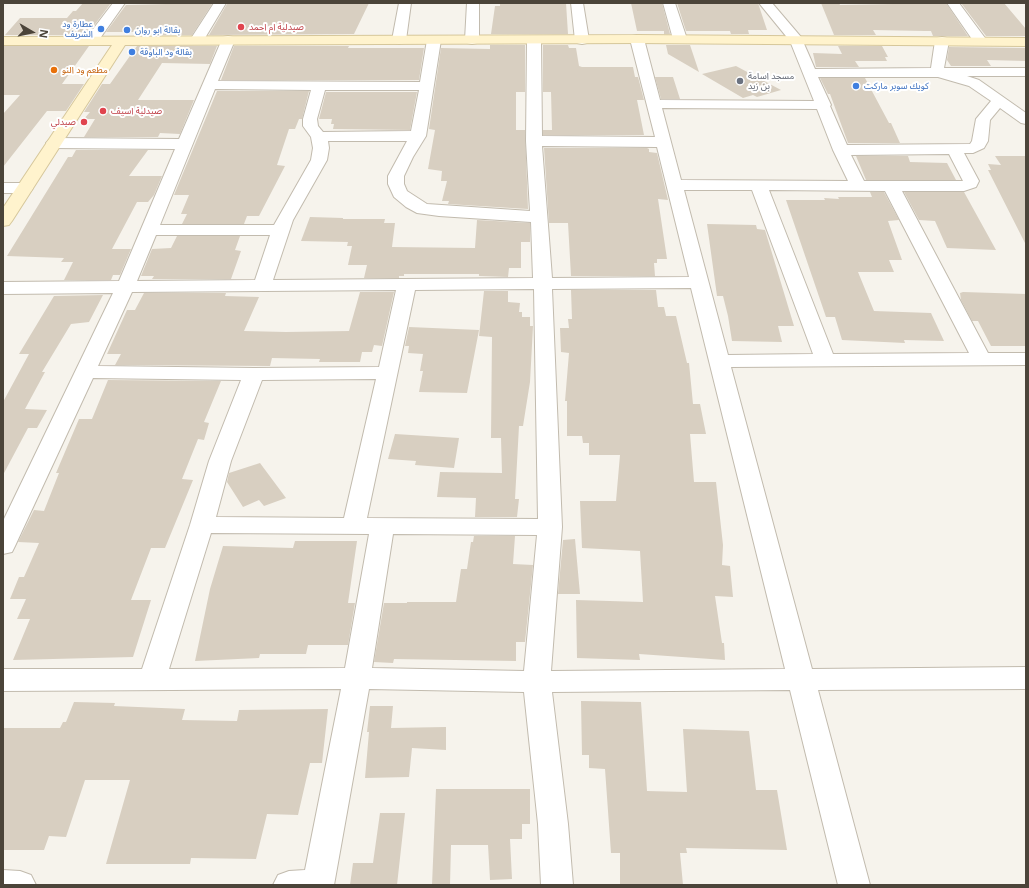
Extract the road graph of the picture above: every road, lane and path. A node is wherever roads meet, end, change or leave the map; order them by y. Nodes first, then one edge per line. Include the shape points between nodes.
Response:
1 (119, 3) edge
2 (220, 3) edge
3 (405, 3) edge
4 (473, 3) edge
5 (577, 3) edge
6 (669, 3) edge
7 (765, 3) edge
8 (953, 3) edge
9 (637, 39) junction
10 (680, 39) junction
11 (197, 40) junction
12 (228, 40) junction
13 (399, 40) junction
14 (434, 40) junction
15 (472, 40) junction
16 (534, 40) junction
17 (582, 40) junction
18 (796, 40) junction
19 (3, 41) edge
20 (91, 41) junction
21 (121, 41) junction
22 (942, 41) junction
23 (981, 42) junction
24 (1026, 42) edge
25 (937, 72) junction
26 (1026, 72) edge
27 (810, 73) junction
28 (210, 85) junction
29 (319, 86) junction
30 (427, 86) junction
31 (998, 102) junction
32 (654, 104) junction
33 (824, 105) junction
34 (1026, 120) edge
35 (418, 136) junction
36 (319, 137) junction
37 (534, 141) junction
38 (664, 142) junction
39 (54, 143) junction
40 (185, 144) junction
41 (841, 150) junction
42 (954, 150) junction
43 (675, 186) junction
44 (759, 186) junction
45 (859, 186) junction
46 (891, 186) junction
47 (3, 188) edge
48 (25, 188) junction
49 (538, 217) junction
50 (3, 221) edge
51 (148, 230) junction
52 (280, 230) junction
53 (700, 282) junction
54 (407, 284) junction
55 (542, 284) junction
56 (262, 286) junction
57 (3, 288) edge
58 (126, 288) junction
59 (1026, 359) edge
60 (825, 360) junction
61 (982, 360) junction
62 (720, 361) junction
63 (85, 372) junction
64 (387, 372) junction
65 (254, 374) junction
66 (202, 525) junction
67 (354, 525) junction
68 (382, 526) junction
69 (550, 527) junction
70 (3, 546) edge
71 (358, 678) junction
72 (1026, 678) edge
73 (3, 680) edge
74 (152, 680) junction
75 (802, 680) junction
76 (537, 682) junction
77 (3, 884) edge
78 (20, 885) edge
79 (308, 885) edge
80 (557, 885) edge
81 (854, 885) edge

1 - 20 street
2 - 11 street
3 - 13 street
4 - 15 street
5 - 17 street
6 - 10 street
7 - 18 street
8 - 23 street
9 - 10 street
9 - 17 street
9 - 32 street
10 - 18 street
11 - 12 street
11 - 21 street
12 - 13 street
12 - 28 street
13 - 14 street
14 - 15 street
14 - 30 street
15 - 16 street
16 - 17 street
16 - 37 street
18 - 22 street
18 - 27 street
19 - 20 street
20 - 21 street
21 - 39 street
22 - 23 street
22 - 25 street
23 - 24 street
25 - 26 street
25 - 27 street
25 - 31 street via 974,83
27 - 33 street
28 - 29 street
28 - 40 street
29 - 30 street
29 - 36 street via 310,119 311,126
30 - 35 street
31 - 34 street
31 - 42 street via 983,119 979,145
32 - 33 street
32 - 38 street
33 - 41 street
35 - 36 street
35 - 49 street via 396,176 400,193 412,204 439,211
36 - 52 street via 319,160 291,206
37 - 38 street
37 - 49 street
38 - 43 street
39 - 40 street
39 - 48 street
40 - 51 street
41 - 42 street
41 - 45 street
42 - 46 street via 971,181 970,184
43 - 44 street
43 - 53 street
44 - 45 street
44 - 60 street
45 - 46 street
46 - 61 street
47 - 48 street
48 - 50 street
49 - 55 street
51 - 52 street
51 - 58 street
52 - 56 street
53 - 55 street
53 - 62 street
54 - 55 street
54 - 56 street
54 - 64 street
55 - 69 street
56 - 58 street
57 - 58 street
58 - 63 street
59 - 61 street
60 - 61 street
60 - 62 street
62 - 75 street
63 - 65 street
63 - 70 street
64 - 65 street
64 - 67 street
65 - 66 street via 220,461
66 - 67 street
66 - 74 street
67 - 68 street
68 - 69 street
68 - 71 street
69 - 76 street
71 - 74 street
71 - 76 street
71 - 79 street
72 - 75 street
73 - 74 street
75 - 76 street
75 - 81 street
76 - 80 street via 553,824
77 - 78 street

